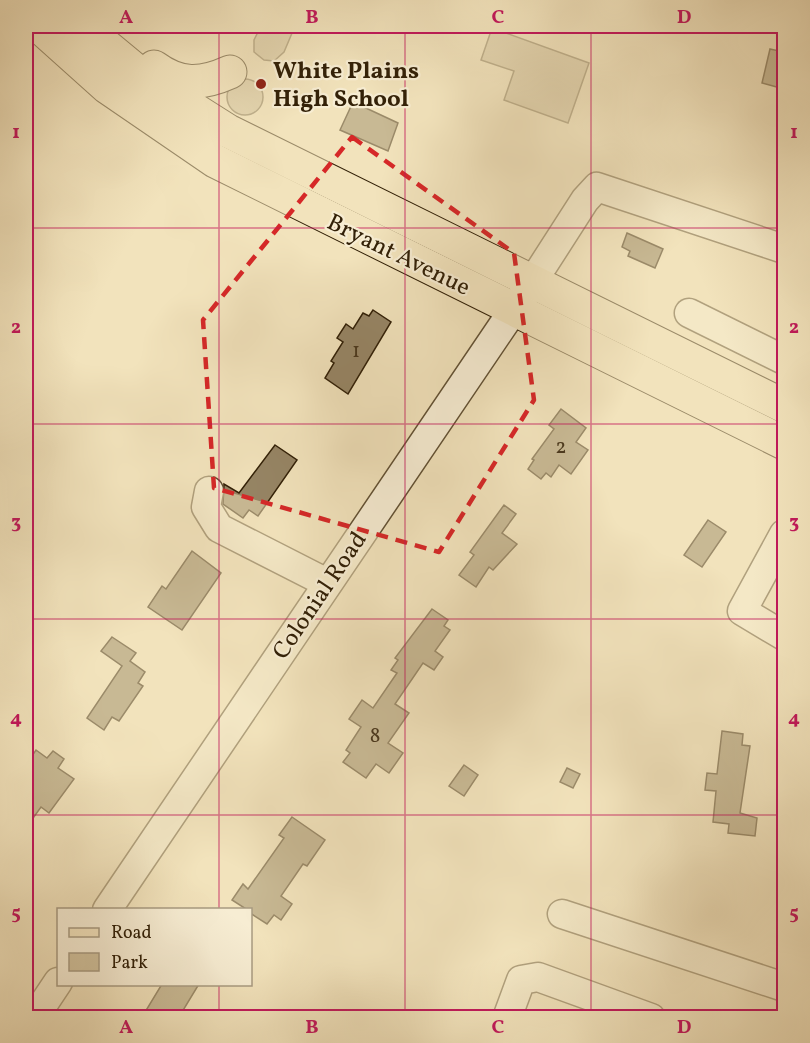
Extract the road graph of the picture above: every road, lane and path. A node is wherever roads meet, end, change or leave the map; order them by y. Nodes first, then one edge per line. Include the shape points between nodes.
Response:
1 (39, 26) edge
2 (82, 26) edge
3 (104, 26) edge
4 (230, 72) dead end
5 (228, 131) junction
6 (215, 161) junction
7 (784, 249) edge
8 (533, 281) junction
9 (512, 310) junction
10 (689, 313) dead end
11 (784, 360) edge
12 (784, 405) edge
13 (784, 443) edge
14 (209, 491) dead end
15 (784, 534) edge
16 (327, 583) junction
17 (784, 636) edge
18 (108, 908) edge
19 (562, 914) dead end
20 (57, 983) edge
21 (784, 987) edge
22 (34, 1017) edge
23 (507, 1017) edge
24 (651, 1017) edge

1 - 6 main road, Bryant Avenue via 129,104
2 - 5 main road, Bryant Avenue via 146,79
3 - 4 main road via 165,75 181,82 202,82
5 - 6 street
5 - 8 main road, Bryant Avenue
6 - 9 main road, Bryant Avenue
7 - 8 street, Colonial Road via 597,187
8 - 9 street, Colonial Road
8 - 12 main road, Bryant Avenue
9 - 13 main road, Bryant Avenue
9 - 16 street, Colonial Road
10 - 11 street
14 - 16 street via 206,507 219,528
15 - 17 street via 742,611
16 - 18 street, Colonial Road
19 - 21 street
20 - 22 street
23 - 24 street via 521,980 538,977

